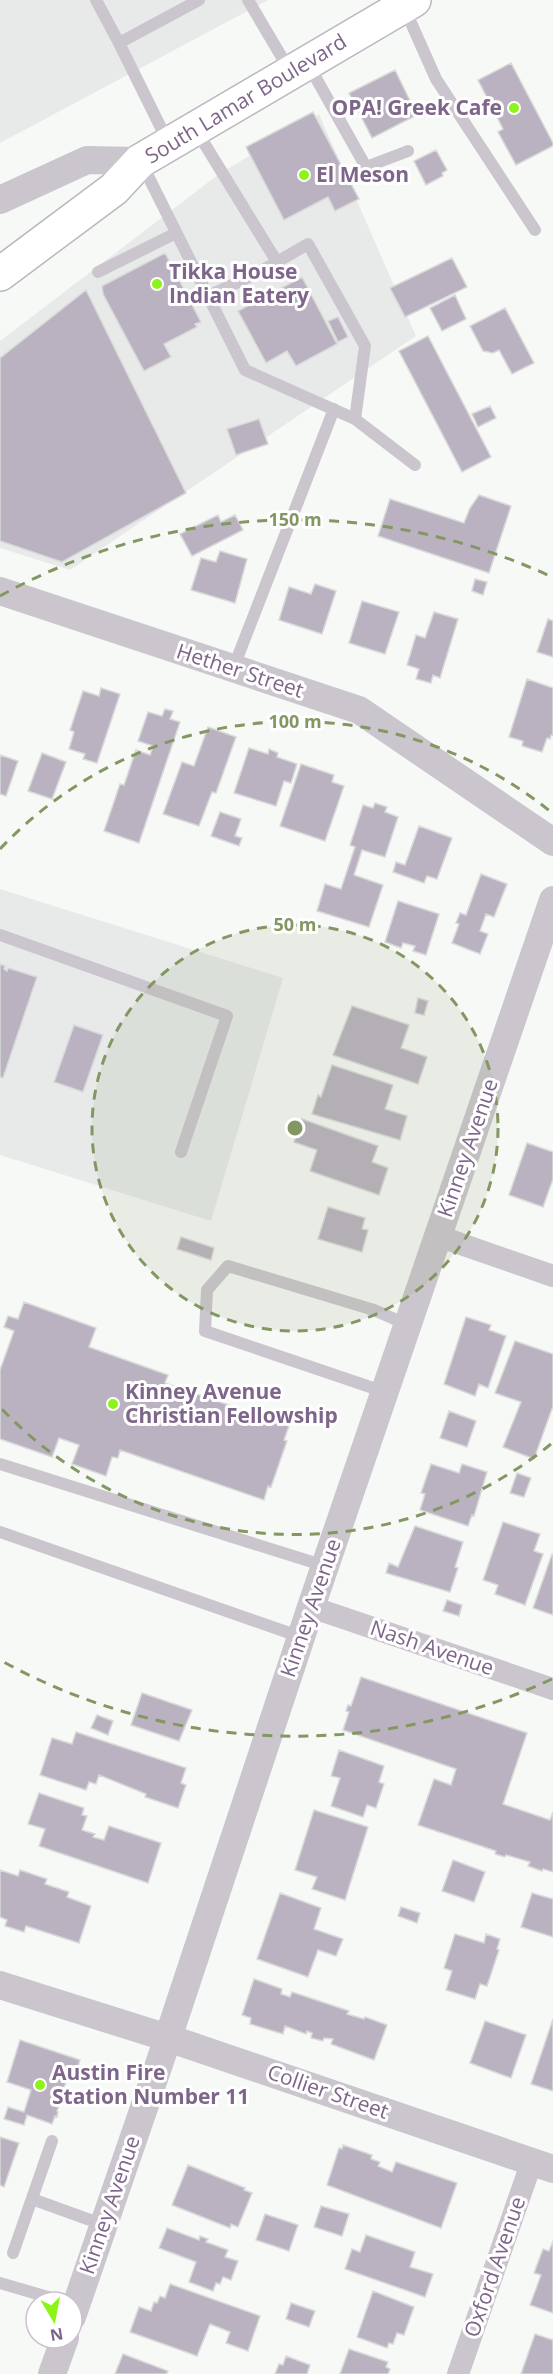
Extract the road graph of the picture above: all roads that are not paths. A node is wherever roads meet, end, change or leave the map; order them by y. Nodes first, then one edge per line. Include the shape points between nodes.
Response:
1 (96, 0) edge
2 (199, 0) edge
3 (248, 0) edge
4 (409, 3) edge
5 (119, 43) junction
6 (299, 68) junction
7 (182, 136) junction
8 (408, 151) dead end
9 (140, 161) junction
10 (0, 200) edge
11 (535, 230) dead end
12 (176, 233) junction
13 (277, 262) junction
14 (98, 272) dead end
15 (0, 274) edge
16 (208, 296) junction
17 (334, 409) junction
18 (355, 418) junction
19 (414, 465) dead end
20 (0, 591) edge
21 (233, 669) junction
22 (553, 842) edge
23 (553, 900) edge
24 (0, 935) edge
25 (181, 1152) dead end
26 (438, 1236) junction
27 (553, 1276) edge
28 (408, 1325) junction
29 (385, 1392) junction
30 (0, 1464) edge
31 (0, 1532) edge
32 (325, 1566) junction
33 (311, 1607) junction
34 (301, 1637) junction
35 (553, 1689) edge
36 (0, 1984) edge
37 (168, 2038) junction
38 (52, 2141) dead end
39 (542, 2165) edge
40 (32, 2199) junction
41 (104, 2225) junction
42 (13, 2253) dead end
43 (0, 2283) edge
44 (78, 2290) edge
45 (24, 2291) edge
46 (61, 2350) edge
47 (52, 2374) edge
48 (458, 2374) edge

1 - 5 lane
2 - 5 lane
3 - 6 lane
4 - 6 main road, South Lamar Boulevard
4 - 11 lane via 436,79
5 - 7 lane
6 - 7 main road, South Lamar Boulevard
6 - 8 lane via 366,167
7 - 9 main road, South Lamar Boulevard
7 - 13 lane
9 - 10 street via 87,160
9 - 12 lane
9 - 15 main road, South Lamar Boulevard via 114,189
12 - 14 lane
12 - 16 lane
13 - 16 lane
13 - 18 lane via 308,244 365,346
16 - 17 lane via 245,370
17 - 18 lane
17 - 21 lane
18 - 19 lane
20 - 21 street, Hether Street
21 - 22 street, Hether Street via 359,711
23 - 26 street, Kinney Avenue
24 - 25 lane via 228,1016
26 - 27 street
26 - 28 street, Kinney Avenue
28 - 29 street, Kinney Avenue
28 - 29 lane via 374,1310 228,1266 207,1290 205,1331
29 - 32 street, Kinney Avenue
30 - 32 lane
31 - 34 lane
32 - 33 street, Kinney Avenue
33 - 34 street, Kinney Avenue
33 - 35 street, Nash Avenue
34 - 37 street, Kinney Avenue
36 - 37 street, Collier Street
37 - 39 street, Collier Street
37 - 41 street, Kinney Avenue
38 - 40 lane
39 - 48 street, Oxford Avenue
40 - 41 lane
40 - 42 lane
41 - 44 street, Kinney Avenue
43 - 45 lane
46 - 47 street

